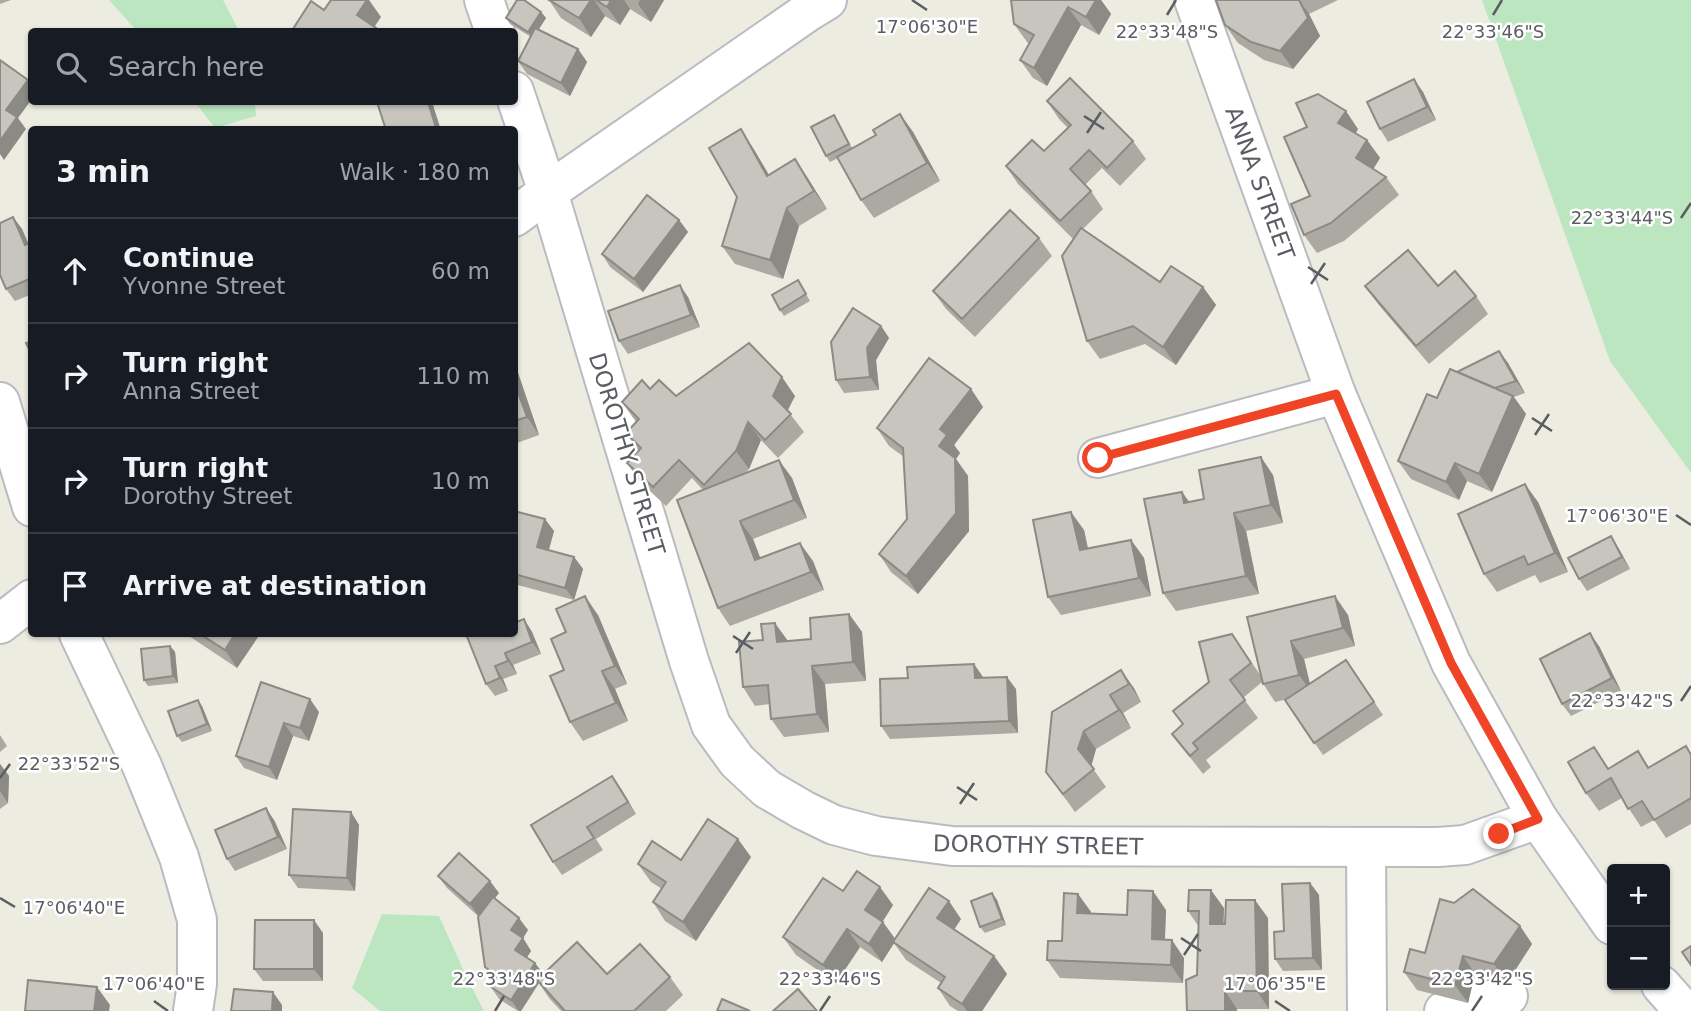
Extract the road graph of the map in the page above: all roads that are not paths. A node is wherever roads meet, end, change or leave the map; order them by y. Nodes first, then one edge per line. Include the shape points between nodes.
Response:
1 (484, 0) edge
2 (827, 0) edge
3 (1194, 0) edge
4 (494, 28) edge
5 (518, 104) edge
6 (548, 192) junction
7 (518, 214) edge
8 (1336, 394) junction
9 (0, 402) edge
10 (1098, 458) dead end
11 (28, 494) edge
12 (28, 602) edge
13 (0, 624) edge
14 (80, 637) edge
15 (1538, 819) junction
16 (1366, 848) junction
17 (1607, 918) edge
18 (1665, 990) edge
19 (1508, 996) dead end
20 (193, 1011) edge
21 (1367, 1011) edge
22 (1444, 1011) edge
23 (1684, 1011) edge

1 - 4 street
2 - 6 street
3 - 8 street, ANNA STREET
5 - 6 street, DOROTHY STREET
6 - 7 street
6 - 16 street, DOROTHY STREET via 710,725 737,761 767,789 834,825 952,846
8 - 10 street
8 - 15 street, ANNA STREET via 1451,663
9 - 11 street
12 - 13 street
14 - 20 street via 179,857 197,920
15 - 16 street, DOROTHY STREET via 1465,845
15 - 17 street, ANNA STREET
16 - 21 street
18 - 23 street
19 - 22 street

